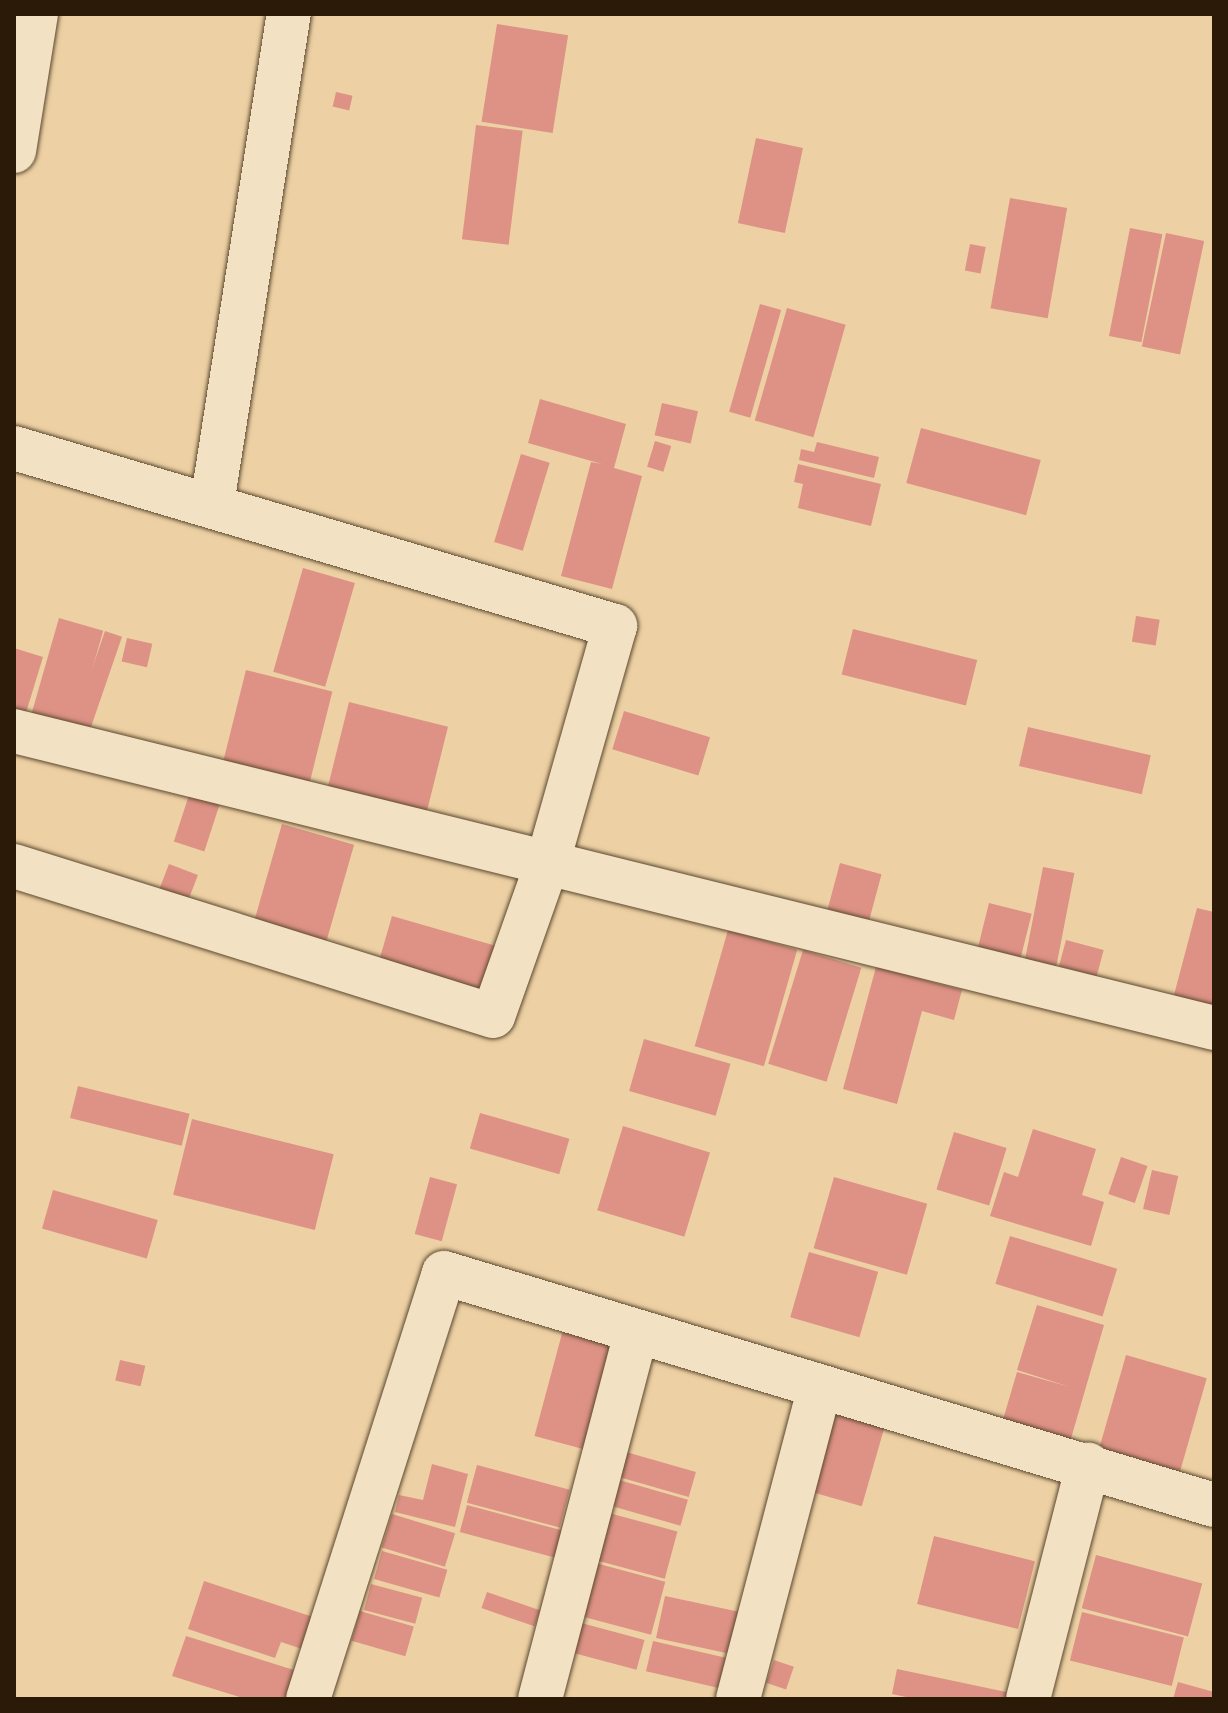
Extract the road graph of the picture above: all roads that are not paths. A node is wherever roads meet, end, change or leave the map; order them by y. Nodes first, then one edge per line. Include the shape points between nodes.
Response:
1 (36, 14) edge
2 (289, 14) edge
3 (14, 151) edge
4 (14, 448) edge
5 (212, 504) junction
6 (14, 731) edge
7 (548, 861) junction
8 (14, 866) edge
9 (1214, 1028) edge
10 (636, 1334) junction
11 (820, 1387) junction
12 (1088, 1465) junction
13 (1214, 1505) edge
14 (308, 1699) edge
15 (540, 1699) edge
16 (738, 1699) edge
17 (1028, 1699) edge

1 - 3 street
2 - 5 street
4 - 5 street
5 - 7 street via 615,626
6 - 7 street
7 - 8 street via 493,1016
7 - 9 street
10 - 11 street
10 - 14 street via 444,1273
10 - 15 street
11 - 12 street
11 - 16 street
12 - 13 street
12 - 17 street

